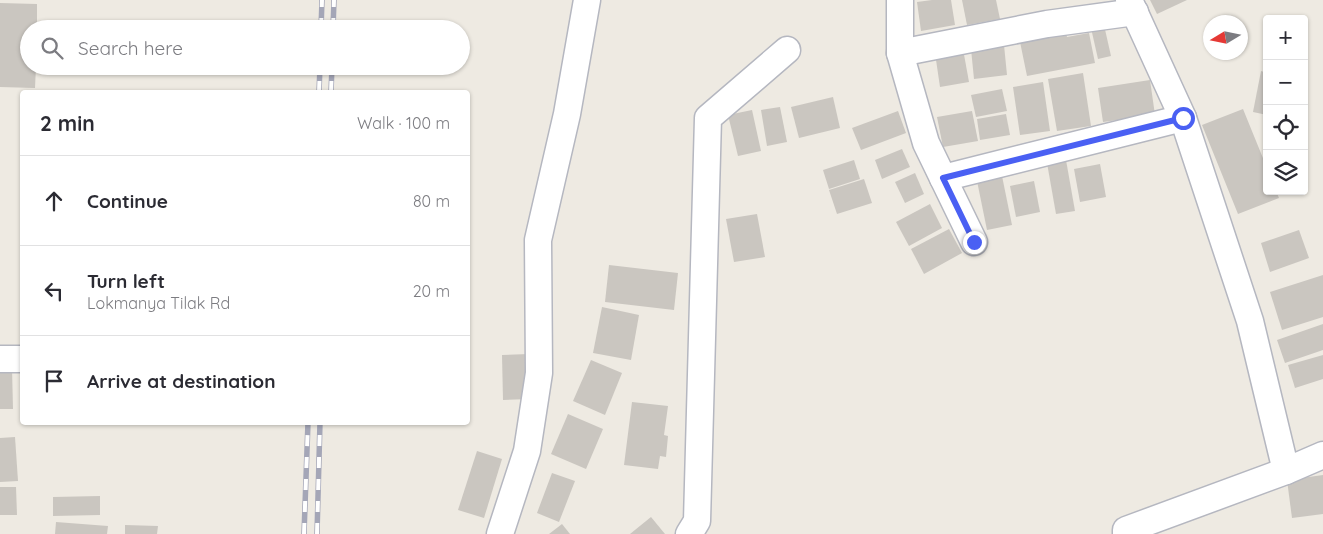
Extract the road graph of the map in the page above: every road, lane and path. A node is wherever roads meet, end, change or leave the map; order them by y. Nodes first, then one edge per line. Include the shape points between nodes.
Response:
1 (587, 0) edge
2 (900, 0) edge
3 (1132, 6) edge
4 (787, 50) dead end
5 (900, 53) junction
6 (1183, 118) junction
7 (943, 178) junction
8 (974, 242) dead end
9 (20, 358) edge
10 (0, 359) edge
11 (1323, 455) edge
12 (1286, 471) junction
13 (500, 534) edge
14 (690, 534) edge
15 (1126, 534) edge

1 - 13 street via 567,114 538,240 539,373 527,451
2 - 5 street
3 - 5 street
3 - 6 street
4 - 14 street via 708,118 697,521
5 - 7 street via 926,143
6 - 7 street
6 - 12 street via 1250,322
7 - 8 street
9 - 10 street
11 - 12 street
12 - 15 street via 1126,530

